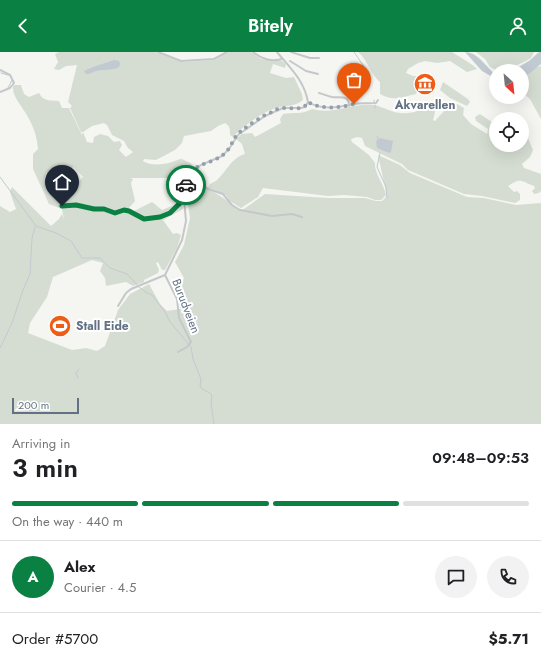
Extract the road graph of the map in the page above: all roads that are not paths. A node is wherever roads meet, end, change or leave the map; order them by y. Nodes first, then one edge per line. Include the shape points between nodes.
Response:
1 (158, 52) edge
2 (227, 52) edge
3 (253, 52) edge
4 (277, 52) edge
5 (291, 52) edge
6 (319, 58) dead end
7 (282, 59) junction
8 (290, 61) dead end
9 (0, 70) edge
10 (318, 74) dead end
11 (0, 92) edge
12 (319, 93) dead end
13 (378, 100) dead end
14 (308, 102) junction
15 (349, 106) junction
16 (188, 180) junction
17 (184, 199) junction
18 (58, 206) dead end
19 (302, 217) dead end
20 (165, 275) junction
21 (118, 306) dead end
22 (178, 352) dead end

1 - 2 street via 181,61 214,59
3 - 7 street via 263,59
4 - 7 street
5 - 6 street
7 - 14 street via 294,70
8 - 10 street via 306,71
9 - 11 street via 10,74 14,83 10,88
12 - 15 street via 346,98
13 - 15 street via 376,103
14 - 15 street via 331,108
14 - 16 street via 305,107 283,108 265,116 238,135 222,156 196,168
16 - 17 street, Burudveien
16 - 19 street via 223,194 240,210 272,216 292,214
17 - 18 street via 173,211 164,216 144,219 124,210 115,213 76,205
17 - 20 street, Burudveien via 186,214 182,240
20 - 21 street, Burudveien via 126,293
20 - 22 street, Burudveien via 177,299 179,318 189,344

